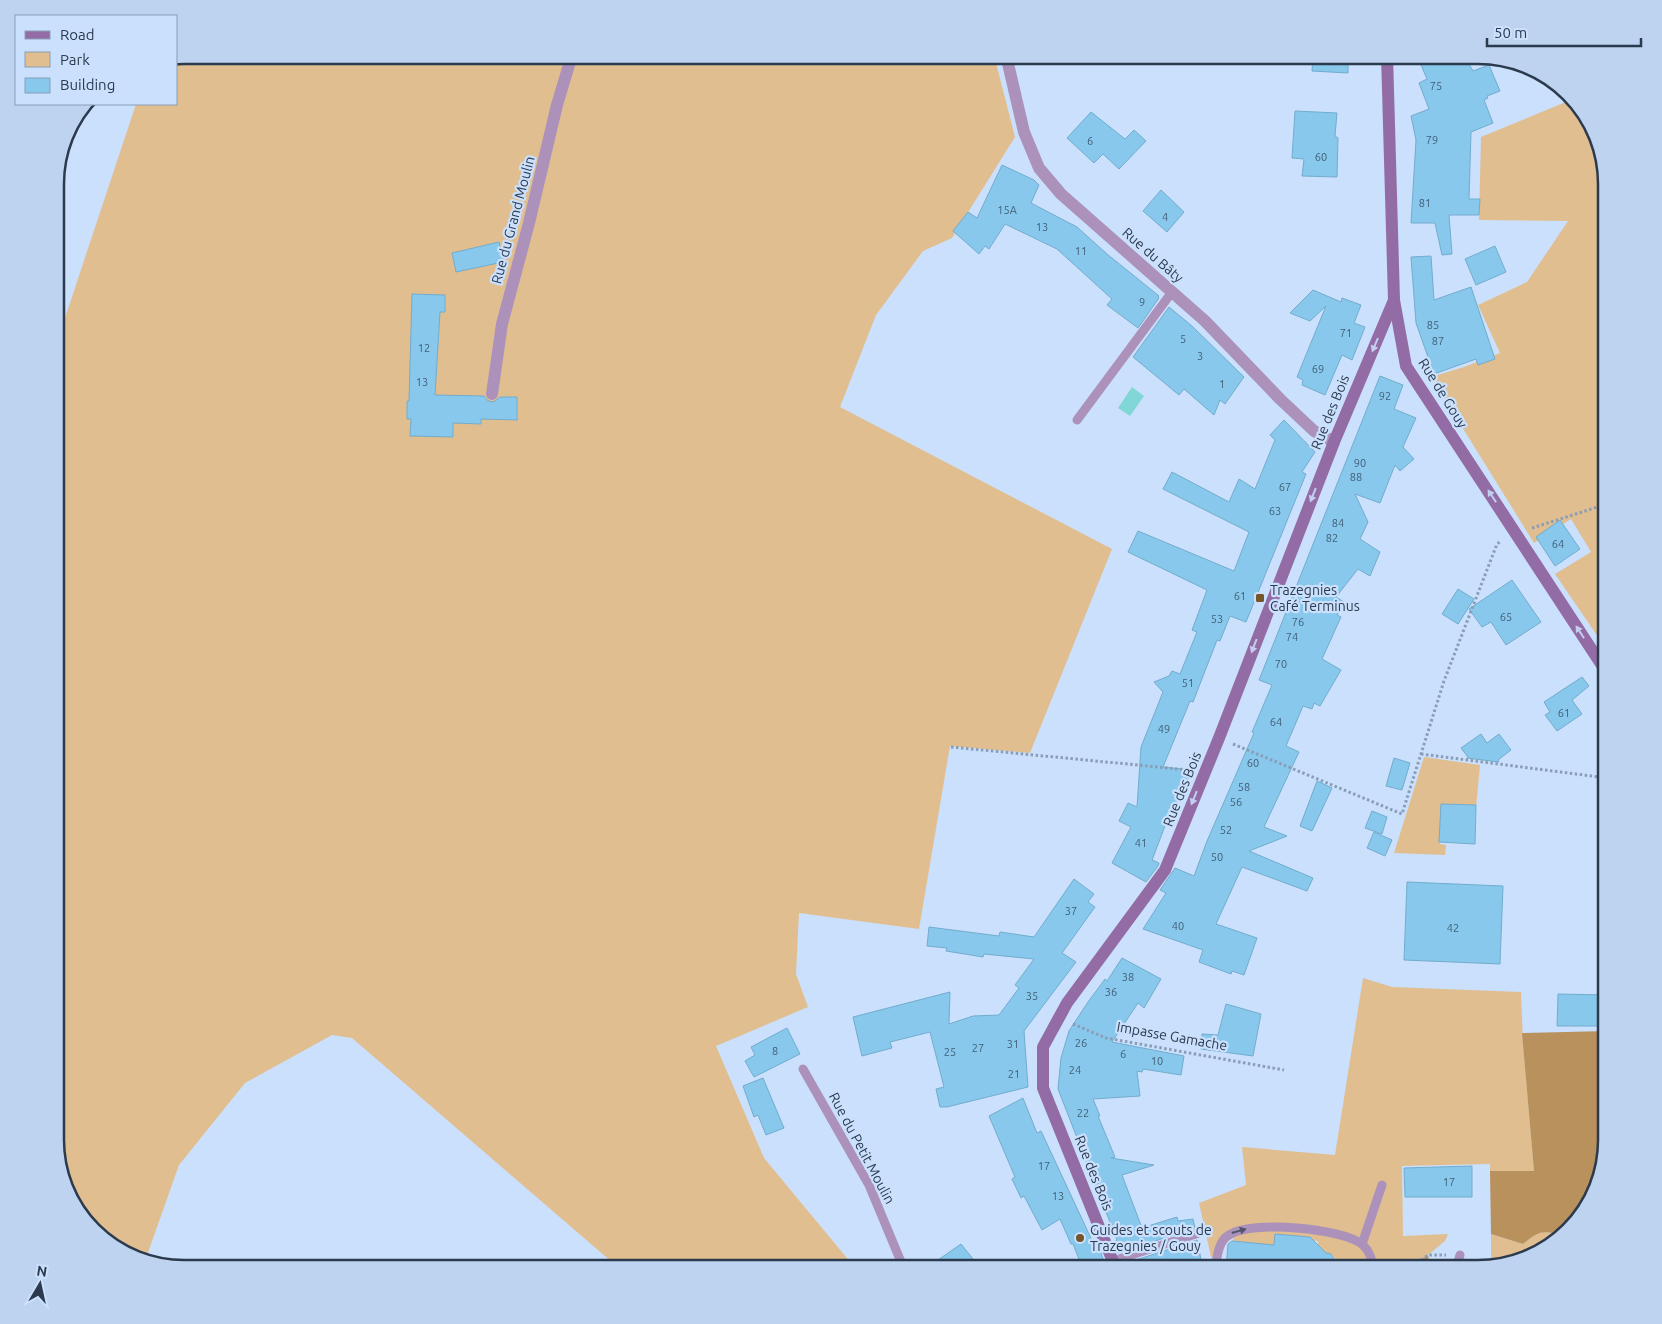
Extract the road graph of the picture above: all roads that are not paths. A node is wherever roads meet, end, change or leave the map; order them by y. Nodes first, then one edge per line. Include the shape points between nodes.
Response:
1 (569, 64) edge
2 (1008, 64) edge
3 (1387, 64) edge
4 (1172, 292) junction
5 (1394, 300) junction
6 (492, 394) dead end
7 (1077, 420) dead end
8 (1334, 442) junction
9 (1598, 659) edge
10 (804, 1069) dead end
11 (1382, 1185) dead end
12 (1205, 1231) dead end
13 (1362, 1244) junction
14 (1460, 1255) road end
15 (900, 1260) edge
16 (1113, 1260) edge
17 (1120, 1260) edge
18 (1216, 1260) edge
19 (1372, 1260) edge
20 (1459, 1260) edge

1 - 6 street, Rue du Grand Moulin via 504,316
2 - 4 street, Rue du Bâty via 1024,132 1039,168 1061,194
3 - 5 street, Rue de Gouy
4 - 7 lane
4 - 8 street, Rue du Bâty via 1314,431
5 -> 8 street, Rue des Bois
9 -> 5 street, Rue de Gouy via 1406,366
8 -> 16 street, Rue des Bois via 1165,870 1067,1003 1043,1047 1044,1088
10 - 15 lane, Rue du Petit Moulin via 869,1185
11 - 13 lane
12 - 17 lane
18 -> 13 lane via 1227,1235 1261,1227 1313,1230
13 - 19 lane
14 - 20 lane

